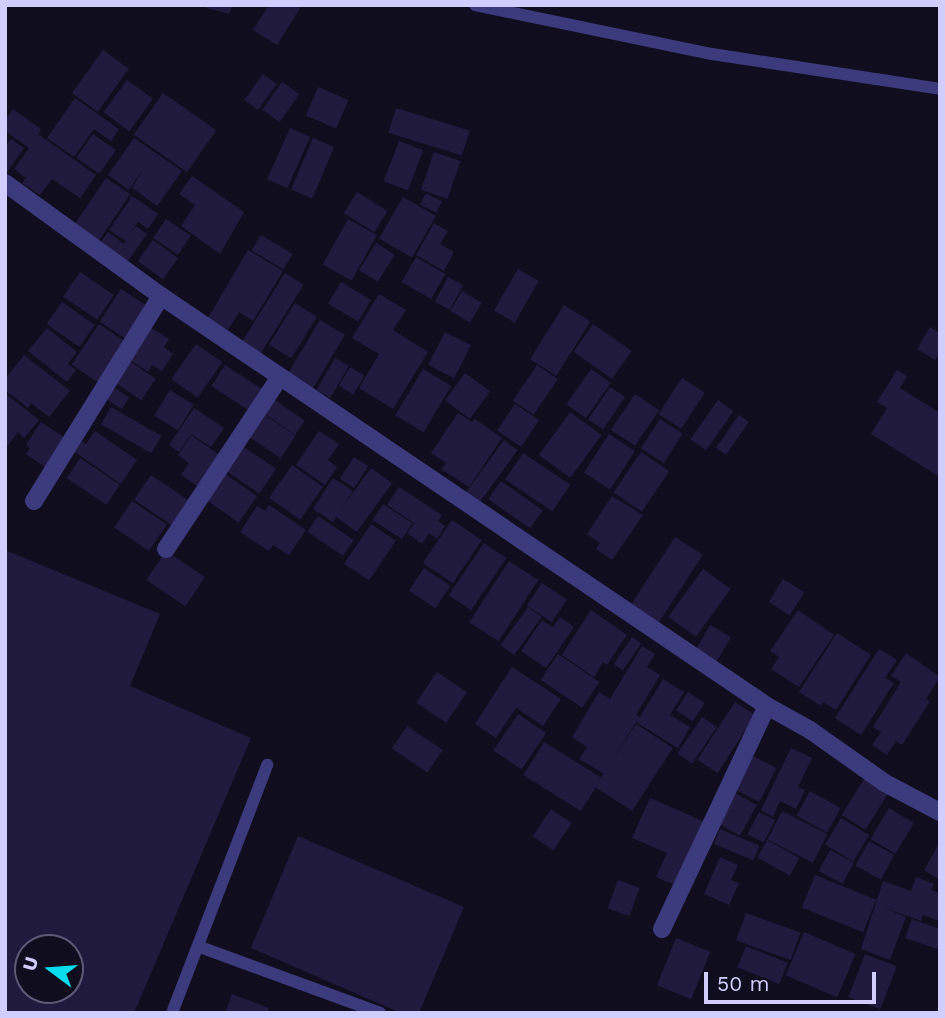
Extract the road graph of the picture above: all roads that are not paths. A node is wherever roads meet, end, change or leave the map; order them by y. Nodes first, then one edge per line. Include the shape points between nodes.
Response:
1 (475, 5) edge
2 (940, 89) edge
3 (5, 183) edge
4 (161, 296) junction
5 (280, 377) junction
6 (34, 501) dead end
7 (166, 550) dead end
8 (767, 706) junction
9 (267, 765) dead end
10 (940, 812) edge
11 (663, 929) dead end
12 (200, 947) junction
13 (172, 1013) edge
14 (380, 1013) edge

1 - 2 lane via 712,54
3 - 4 street
4 - 5 street
4 - 6 street
5 - 7 street
5 - 8 street
8 - 10 street via 885,783
8 - 11 street
9 - 12 lane
12 - 13 lane
12 - 14 lane

